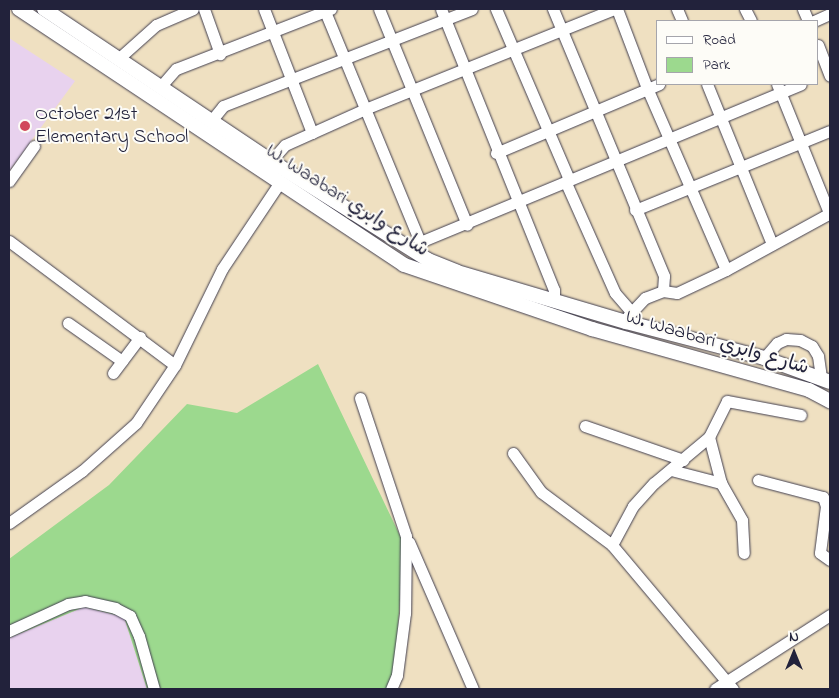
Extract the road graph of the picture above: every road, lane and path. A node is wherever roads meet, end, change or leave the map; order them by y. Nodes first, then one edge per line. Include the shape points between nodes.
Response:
1 (18, 9) edge
2 (193, 9) edge
3 (204, 9) edge
4 (264, 9) edge
5 (379, 9) edge
6 (472, 9) edge
7 (496, 9) edge
8 (553, 9) edge
9 (615, 9) edge
10 (48, 10) edge
11 (327, 10) edge
12 (443, 14) edge
13 (830, 14) edge
14 (816, 20) edge
15 (562, 29) junction
16 (273, 32) junction
17 (393, 40) junction
18 (819, 48) edge
19 (513, 49) junction
20 (220, 54) junction
21 (118, 59) junction
22 (345, 60) junction
23 (466, 68) junction
24 (827, 74) edge
25 (292, 80) junction
26 (656, 85) edge
27 (708, 85) edge
28 (796, 85) edge
29 (161, 86) junction
30 (647, 88) junction
31 (779, 88) edge
32 (412, 89) junction
33 (365, 109) junction
34 (595, 110) junction
35 (722, 118) junction
36 (211, 121) junction
37 (548, 129) junction
38 (830, 131) edge
39 (312, 133) junction
40 (668, 137) junction
41 (800, 144) junction
42 (34, 146) dead end
43 (496, 153) junction
44 (271, 161) junction
45 (616, 162) junction
46 (740, 168) junction
47 (9, 181) edge
48 (280, 182) junction
49 (566, 184) junction
50 (692, 188) junction
51 (517, 203) junction
52 (635, 210) junction
53 (830, 214) edge
54 (466, 225) junction
55 (9, 241) edge
56 (772, 244) junction
57 (417, 247) junction
58 (726, 270) junction
59 (663, 291) junction
60 (554, 300) junction
61 (628, 316) junction
62 (68, 323) dead end
63 (140, 337) junction
64 (764, 358) junction
65 (122, 361) junction
66 (175, 365) junction
67 (113, 373) dead end
68 (826, 380) edge
69 (360, 398) dead end
70 (830, 400) edge
71 (801, 414) dead end
72 (585, 426) dead end
73 (709, 437) junction
74 (513, 453) dead end
75 (683, 460) junction
76 (671, 470) junction
77 (758, 480) dead end
78 (721, 483) junction
79 (9, 523) edge
80 (406, 536) junction
81 (612, 545) junction
82 (744, 553) dead end
83 (830, 560) edge
84 (830, 615) edge
85 (9, 631) edge
86 (730, 685) edge
87 (154, 689) edge
88 (391, 689) edge
89 (473, 689) edge
90 (714, 689) edge

1 - 48 main road, W. Waabari شارع وابري
2 - 21 street via 156,25
3 - 20 street
4 - 16 street
5 - 17 street
6 - 12 street
7 - 19 street
8 - 15 street
9 - 15 street
9 - 30 street
10 - 21 main road, W. Waabari شارع وابري
11 - 16 street
11 - 22 street
12 - 17 street
12 - 23 street
13 - 14 street
15 - 19 street
15 - 34 street
16 - 20 street
16 - 25 street
17 - 22 street
17 - 32 street
18 - 24 street
19 - 23 street
19 - 37 street
20 - 29 street via 176,69
21 - 29 main road, W. Waabari شارع وابري
22 - 25 street
22 - 33 street
23 - 32 street
23 - 43 street
25 - 36 street via 223,106
25 - 39 street
26 - 30 street
27 - 35 street
28 - 31 street
29 - 36 main road, W. Waabari شارع وابري
30 - 34 street
30 - 40 street
31 - 35 street
31 - 41 street
32 - 33 street
32 - 54 street
33 - 39 street
33 - 57 street
34 - 37 street
34 - 45 street
35 - 40 street
35 - 46 street
36 - 44 main road, W. Waabari شارع وابري
37 - 43 street
37 - 49 street via 568,177
38 - 41 street
39 - 44 street via 284,145
40 - 45 street
40 - 50 street
41 - 46 street
41 - 53 street
42 - 47 street
43 - 51 street
44 - 57 main road, W. Waabari شارع وابري
45 - 49 street
45 - 52 street
46 - 50 street
46 - 56 street
48 - 66 street via 222,269
48 - 70 main road, W. Waabari شارع وابري via 404,265 422,273 592,329 810,390
49 - 51 street
49 - 61 street
50 - 52 street
50 - 58 street
51 - 54 street
51 - 60 street via 554,290
52 - 59 street via 664,276
53 - 56 street
54 - 57 street
55 - 63 street
56 - 58 street
57 - 60 main road, W. Waabari شارع وابري via 457,272
58 - 59 street via 677,293
59 - 61 street via 645,298
60 - 61 main road, W. Waabari شارع وابري
61 - 64 main road, W. Waabari شارع وابري
62 - 65 street
63 - 65 street
63 - 66 street
64 - 68 main road, W. Waabari شارع وابري
64 - 68 street via 777,342 800,340 812,346
65 - 67 street
66 - 79 street via 122,438
69 - 80 street
71 - 73 street via 731,400 722,406
72 - 75 street
73 - 75 street
73 - 78 street
74 - 81 street via 541,492
75 - 76 street
76 - 78 street
76 - 81 street via 633,506
77 - 83 street via 823,497 826,506 820,553
78 - 82 street via 742,520
80 - 88 street via 405,613 397,675
80 - 89 street
81 - 86 street
84 - 86 street
85 - 87 street via 68,604 86,601 115,608 130,616
86 - 90 street

